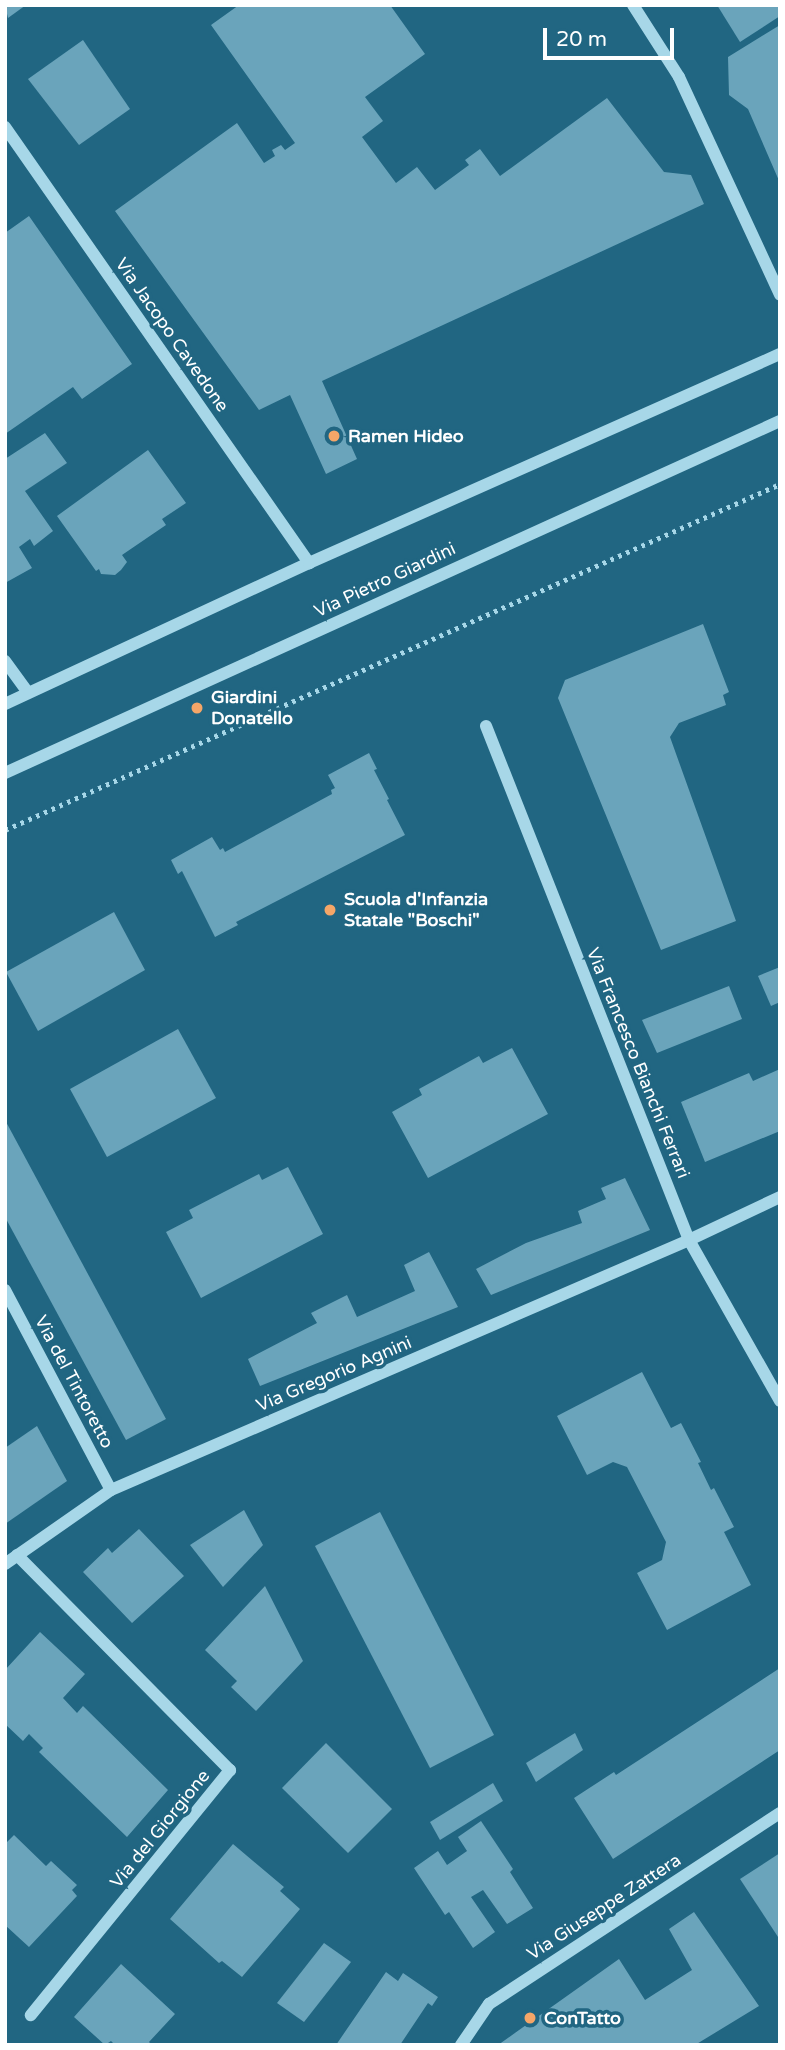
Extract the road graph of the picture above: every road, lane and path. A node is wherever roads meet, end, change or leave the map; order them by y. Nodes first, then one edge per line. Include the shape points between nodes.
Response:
1 (633, 5) edge
2 (5, 127) edge
3 (780, 295) edge
4 (780, 354) edge
5 (780, 421) edge
6 (780, 484) edge
7 (309, 563) junction
8 (5, 661) edge
9 (28, 693) junction
10 (5, 704) edge
11 (486, 726) dead end
12 (5, 774) edge
13 (5, 830) edge
14 (780, 1197) edge
15 (689, 1240) junction
16 (5, 1290) edge
17 (780, 1401) edge
18 (111, 1490) junction
19 (17, 1555) junction
20 (5, 1564) edge
21 (780, 1813) edge
22 (31, 2015) dead end
23 (461, 2045) edge

1 - 3 street via 679,77
2 - 7 street, Via Jacopo Cavedone
4 - 7 street
5 - 12 street, Via Pietro Giardini
6 - 13 path
7 - 9 street
8 - 9 street
9 - 10 street
11 - 15 street, Via Francesco Bianchi Ferrari
14 - 15 street, Via Gregorio Agnini
15 - 17 street, Via Francesco Bianchi Ferrari
15 - 18 street, Via Gregorio Agnini
16 - 18 street, Via del Tintoretto
18 - 19 street, Via Gregorio Agnini
19 - 20 street, Via Gregorio Agnini
19 - 22 street, Via del Giorgione via 230,1770
21 - 23 street, Via Giuseppe Zattera via 489,2004

